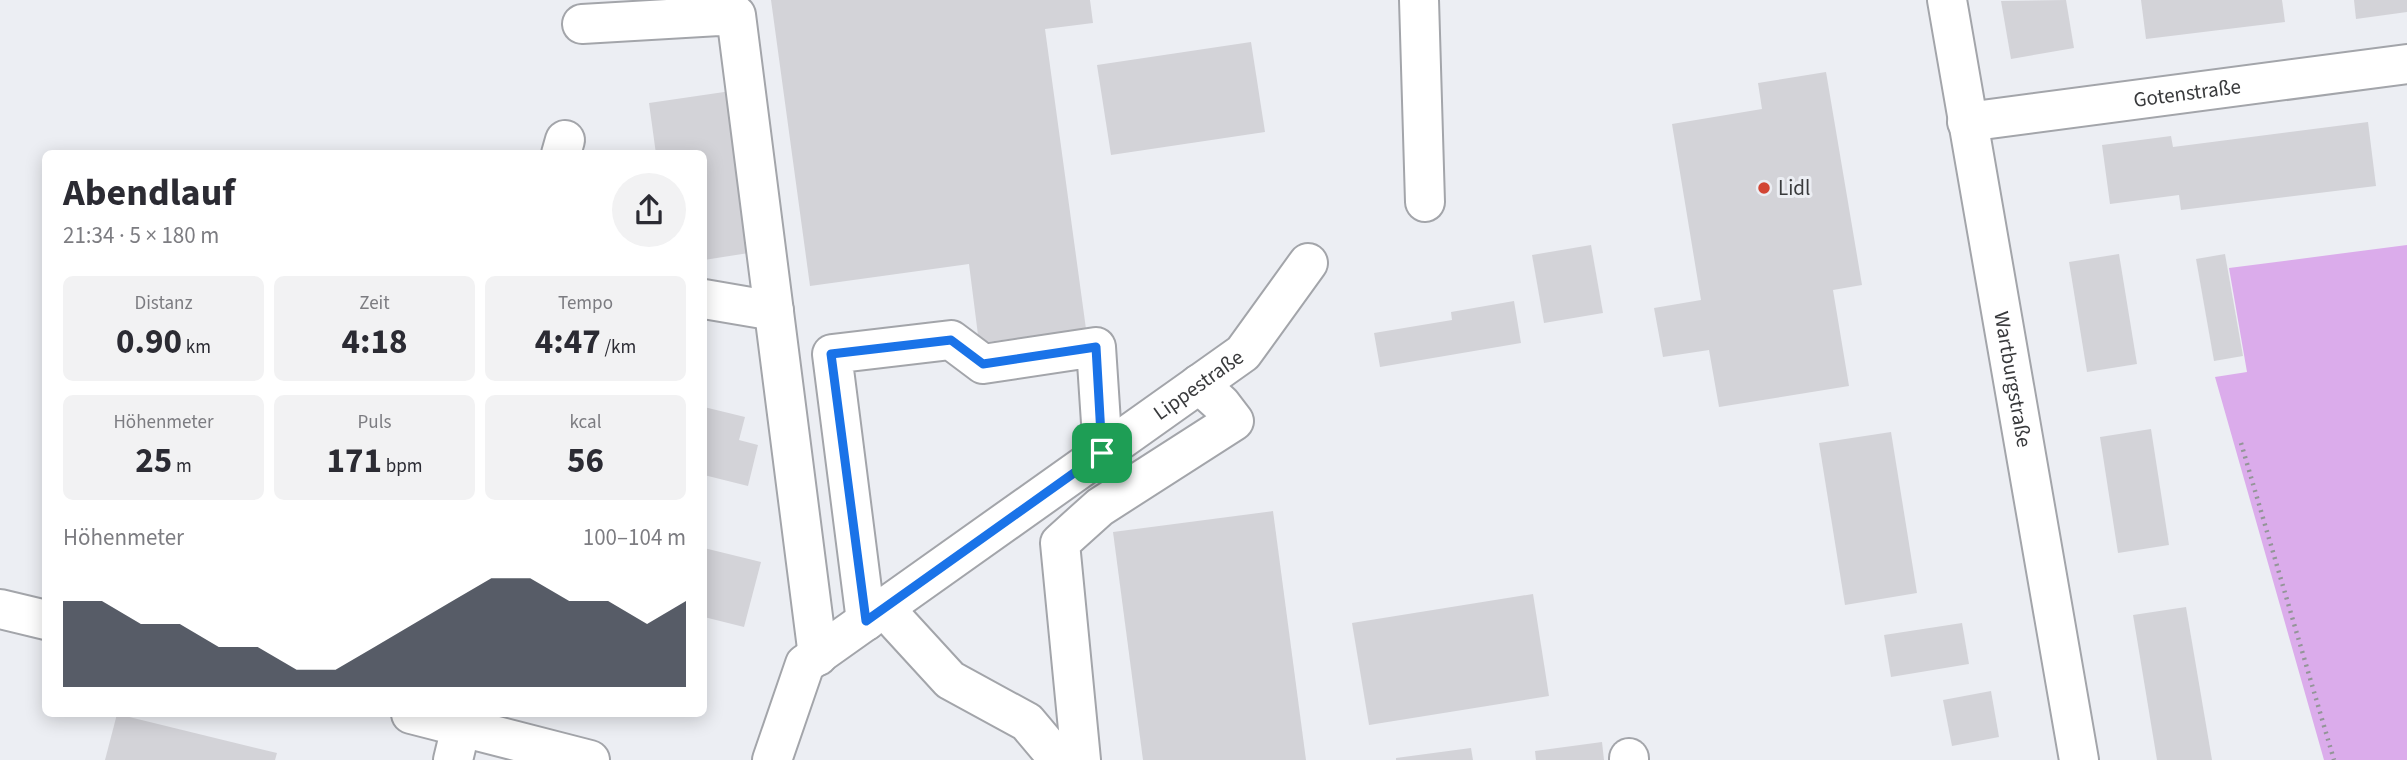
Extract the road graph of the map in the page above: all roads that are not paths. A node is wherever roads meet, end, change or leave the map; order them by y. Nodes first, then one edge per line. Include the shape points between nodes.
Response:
1 (1419, 0) edge
2 (1947, 0) edge
3 (582, 24) dead end
4 (2407, 64) edge
5 (1966, 122) junction
6 (1425, 202) dead end
7 (1308, 263) dead end
8 (707, 300) edge
9 (774, 311) junction
10 (1199, 384) junction
11 (1102, 453) junction
12 (0, 609) edge
13 (875, 615) junction
14 (42, 619) edge
15 (817, 656) junction
16 (416, 717) edge
17 (457, 743) edge
18 (590, 760) edge
19 (772, 760) edge
20 (1059, 760) edge
21 (1081, 760) edge
22 (2079, 760) edge

1 - 6 street
2 - 5 street, Wartburgstraße
3 - 9 street via 736,15
4 - 5 street, Gotenstraße
5 - 22 street, Wartburgstraße
7 - 10 street, Lippestraße via 1243,353
8 - 9 street
9 - 15 street
10 - 11 street, Lippestraße
10 - 21 street via 1234,421 1100,507 1060,543
11 - 13 street, Lippestraße
11 - 13 street via 1096,347 983,364 951,340 831,354
12 - 14 street
13 - 15 street, Lippestraße
13 - 20 street via 950,680 1027,722
15 - 19 street, Lippestraße via 805,664
16 - 17 street
17 - 18 street

